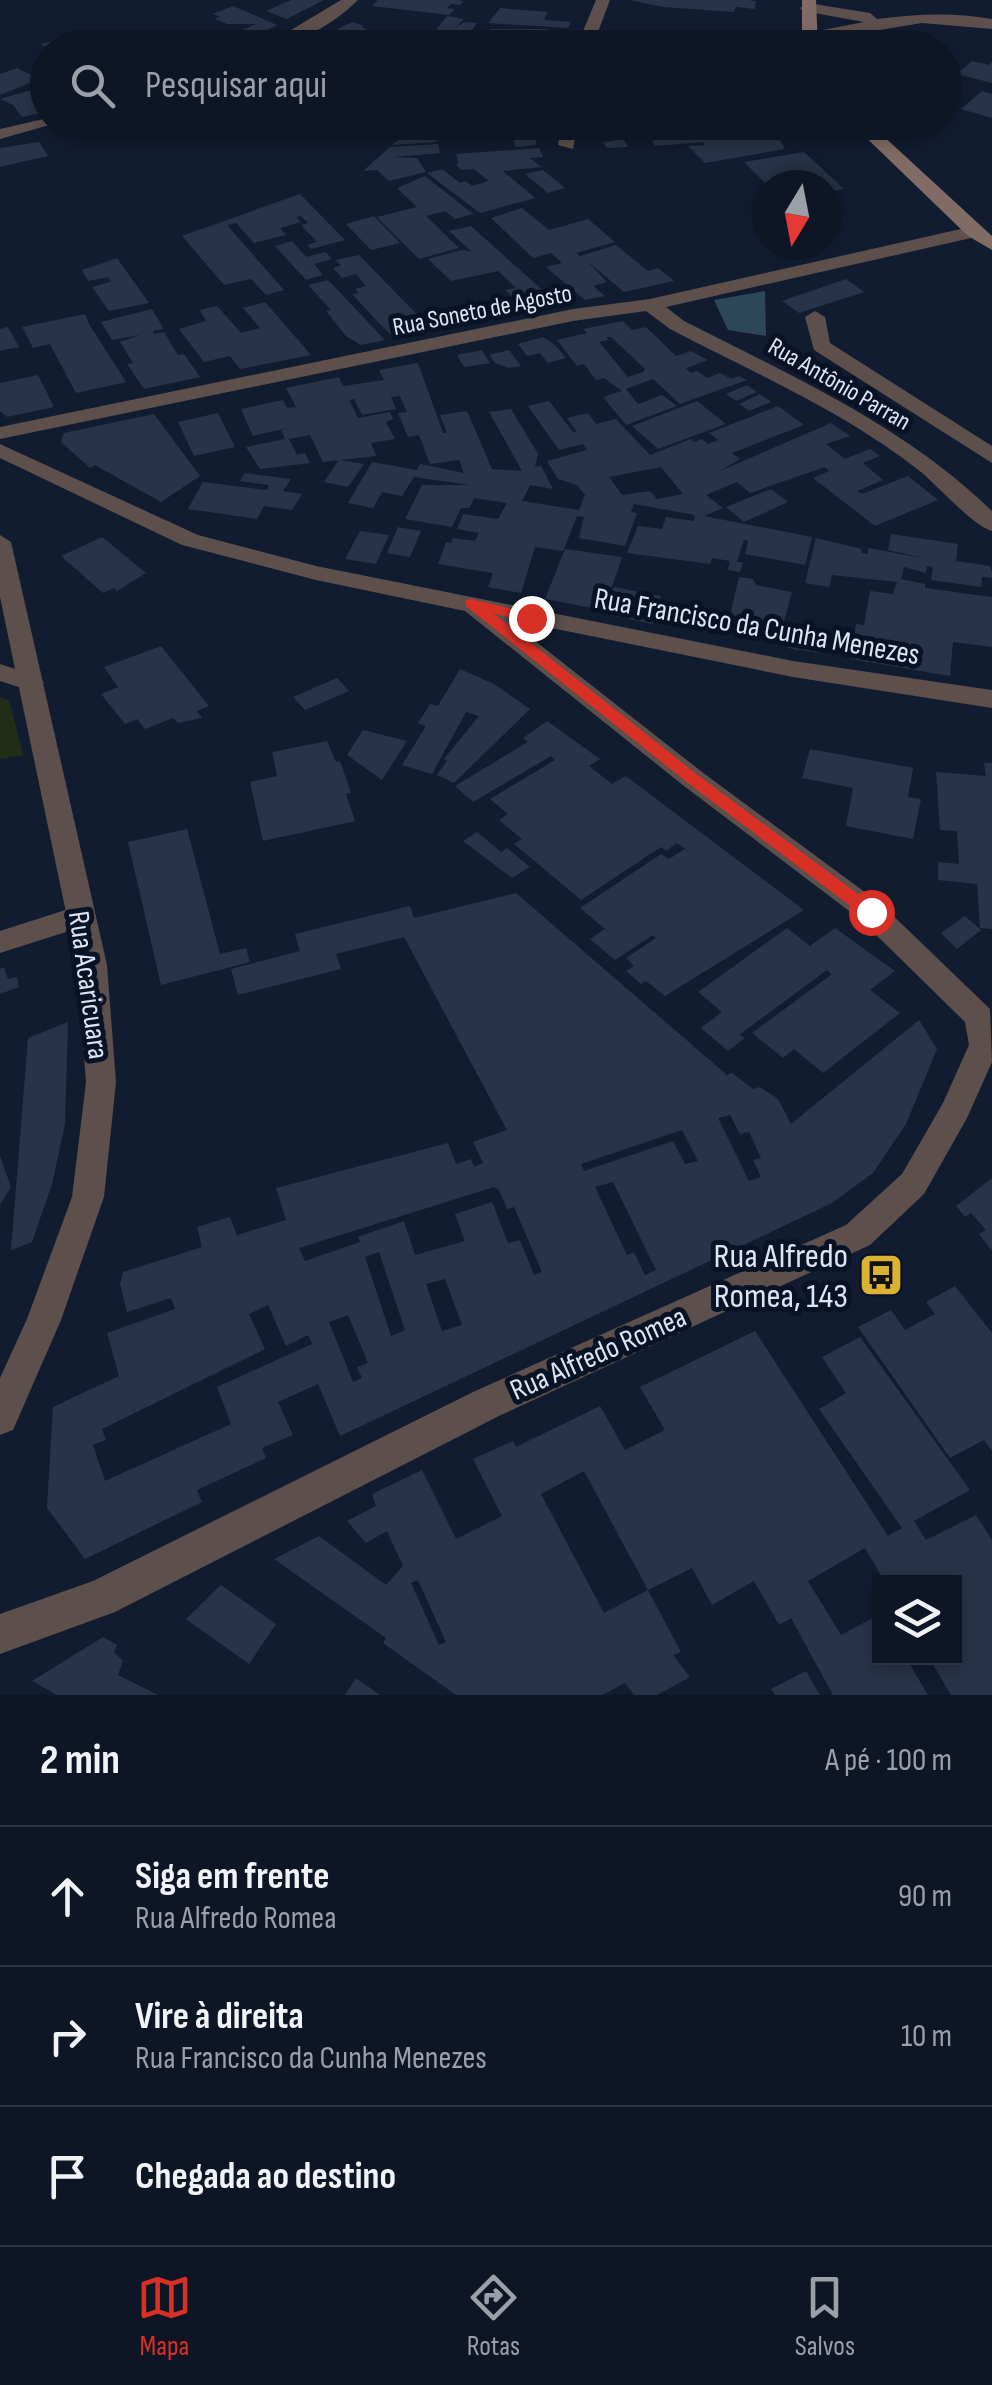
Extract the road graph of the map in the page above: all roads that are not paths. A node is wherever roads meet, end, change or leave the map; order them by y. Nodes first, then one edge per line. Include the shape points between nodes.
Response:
1 (351, 0) edge
2 (603, 0) edge
3 (808, 4) edge
4 (892, 21) junction
5 (992, 24) edge
6 (302, 30) edge
7 (591, 30) edge
8 (809, 30) edge
9 (856, 30) edge
10 (30, 127) edge
11 (0, 134) edge
12 (568, 140) edge
13 (877, 140) edge
14 (567, 145) dead end
15 (983, 238) edge
16 (650, 305) junction
17 (814, 317) dead end
18 (0, 432) edge
19 (0, 450) edge
20 (992, 456) edge
21 (992, 524) edge
22 (0, 542) edge
23 (471, 603) junction
24 (0, 672) edge
25 (31, 683) junction
26 (992, 698) edge
27 (81, 916) junction
28 (0, 942) edge
29 (988, 1045) edge
30 (0, 1418) edge
31 (0, 1634) edge

1 - 6 street
2 - 7 street
3 - 4 street
3 - 8 main road
4 - 5 street
4 - 9 street
10 - 11 street
12 - 14 street
13 - 15 main road
15 - 16 street, Rua Soneto de Agosto
16 - 18 street, Rua Soneto de Agosto
16 - 21 street, Rua Antônio Parran via 891,442
17 - 20 street via 821,346
19 - 23 street, Rua Francisco da Cunha Menezes via 190,540
22 - 25 street, Rua Acaricuara
23 - 26 street, Rua Francisco da Cunha Menezes via 793,669
23 - 29 street, Rua Alfredo Romea via 871,912 979,1016
24 - 25 street
25 - 27 street, Rua Acaricuara
27 - 28 street
27 - 30 street, Rua Acaricuara via 92,965 101,1082 88,1197
29 - 31 street, Rua Alfredo Romea via 913,1184 858,1235 486,1404 101,1598

